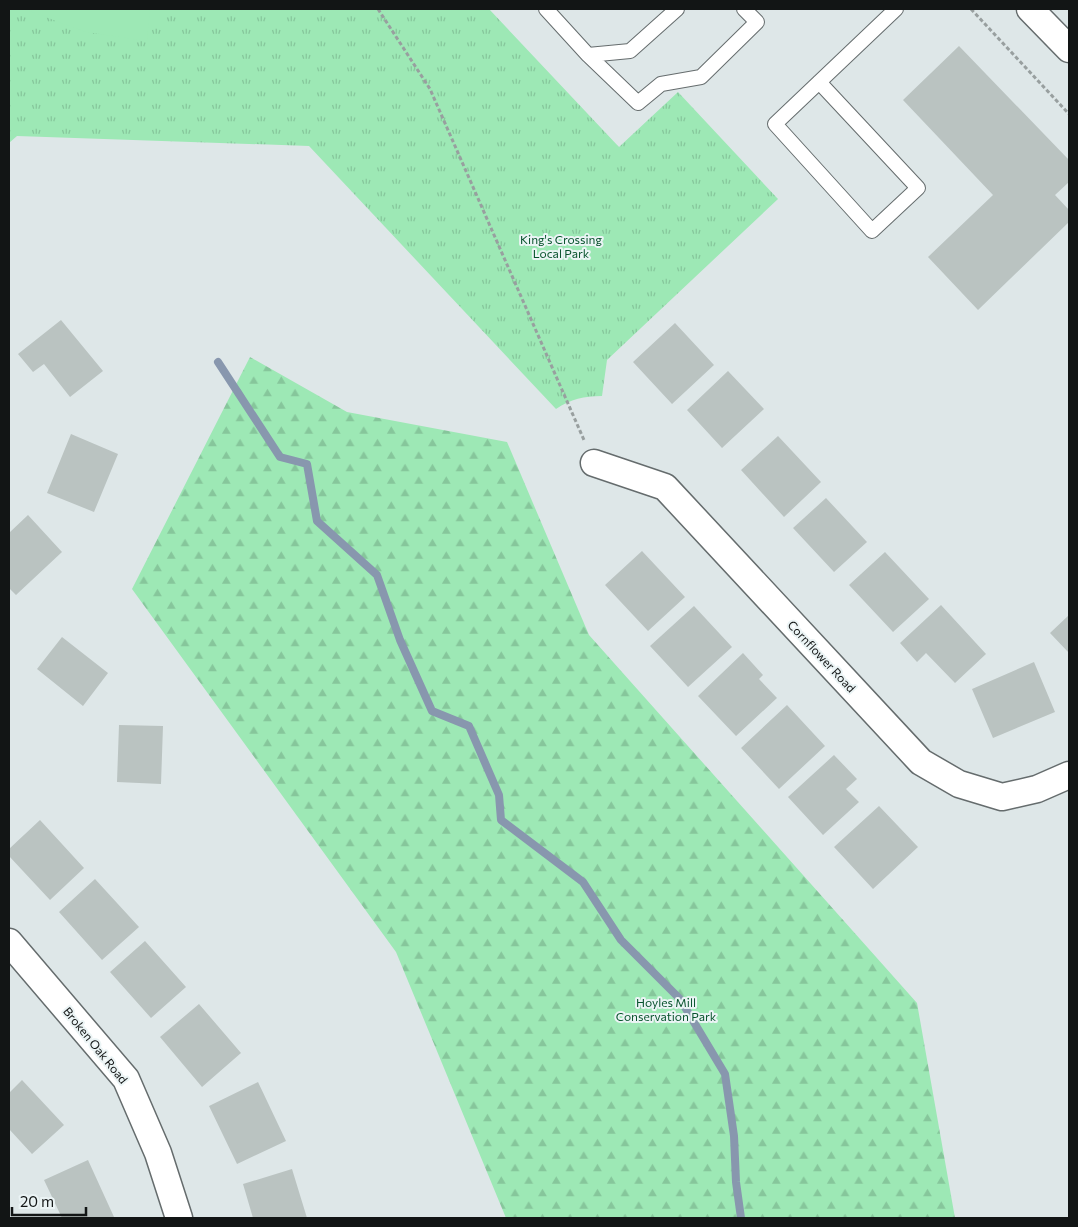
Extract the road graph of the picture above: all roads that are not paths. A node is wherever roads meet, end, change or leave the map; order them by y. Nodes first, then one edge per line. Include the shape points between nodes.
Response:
1 (546, 9) edge
2 (677, 9) edge
3 (744, 9) edge
4 (896, 9) edge
5 (1030, 9) edge
6 (1069, 49) edge
7 (588, 55) junction
8 (819, 82) junction
9 (594, 463) road end
10 (1069, 775) edge
11 (9, 942) edge
12 (179, 1218) edge

1 - 7 lane
2 - 7 lane via 630,51
3 - 7 lane via 757,22 700,77 661,84 638,103
4 - 8 lane
5 - 6 street
8 - 8 lane via 775,124 872,231 918,188
9 - 10 street, Cornflower Road via 665,487 921,762 959,784 1002,797 1037,790
11 - 12 street, Broken Oak Road via 126,1079 158,1153

